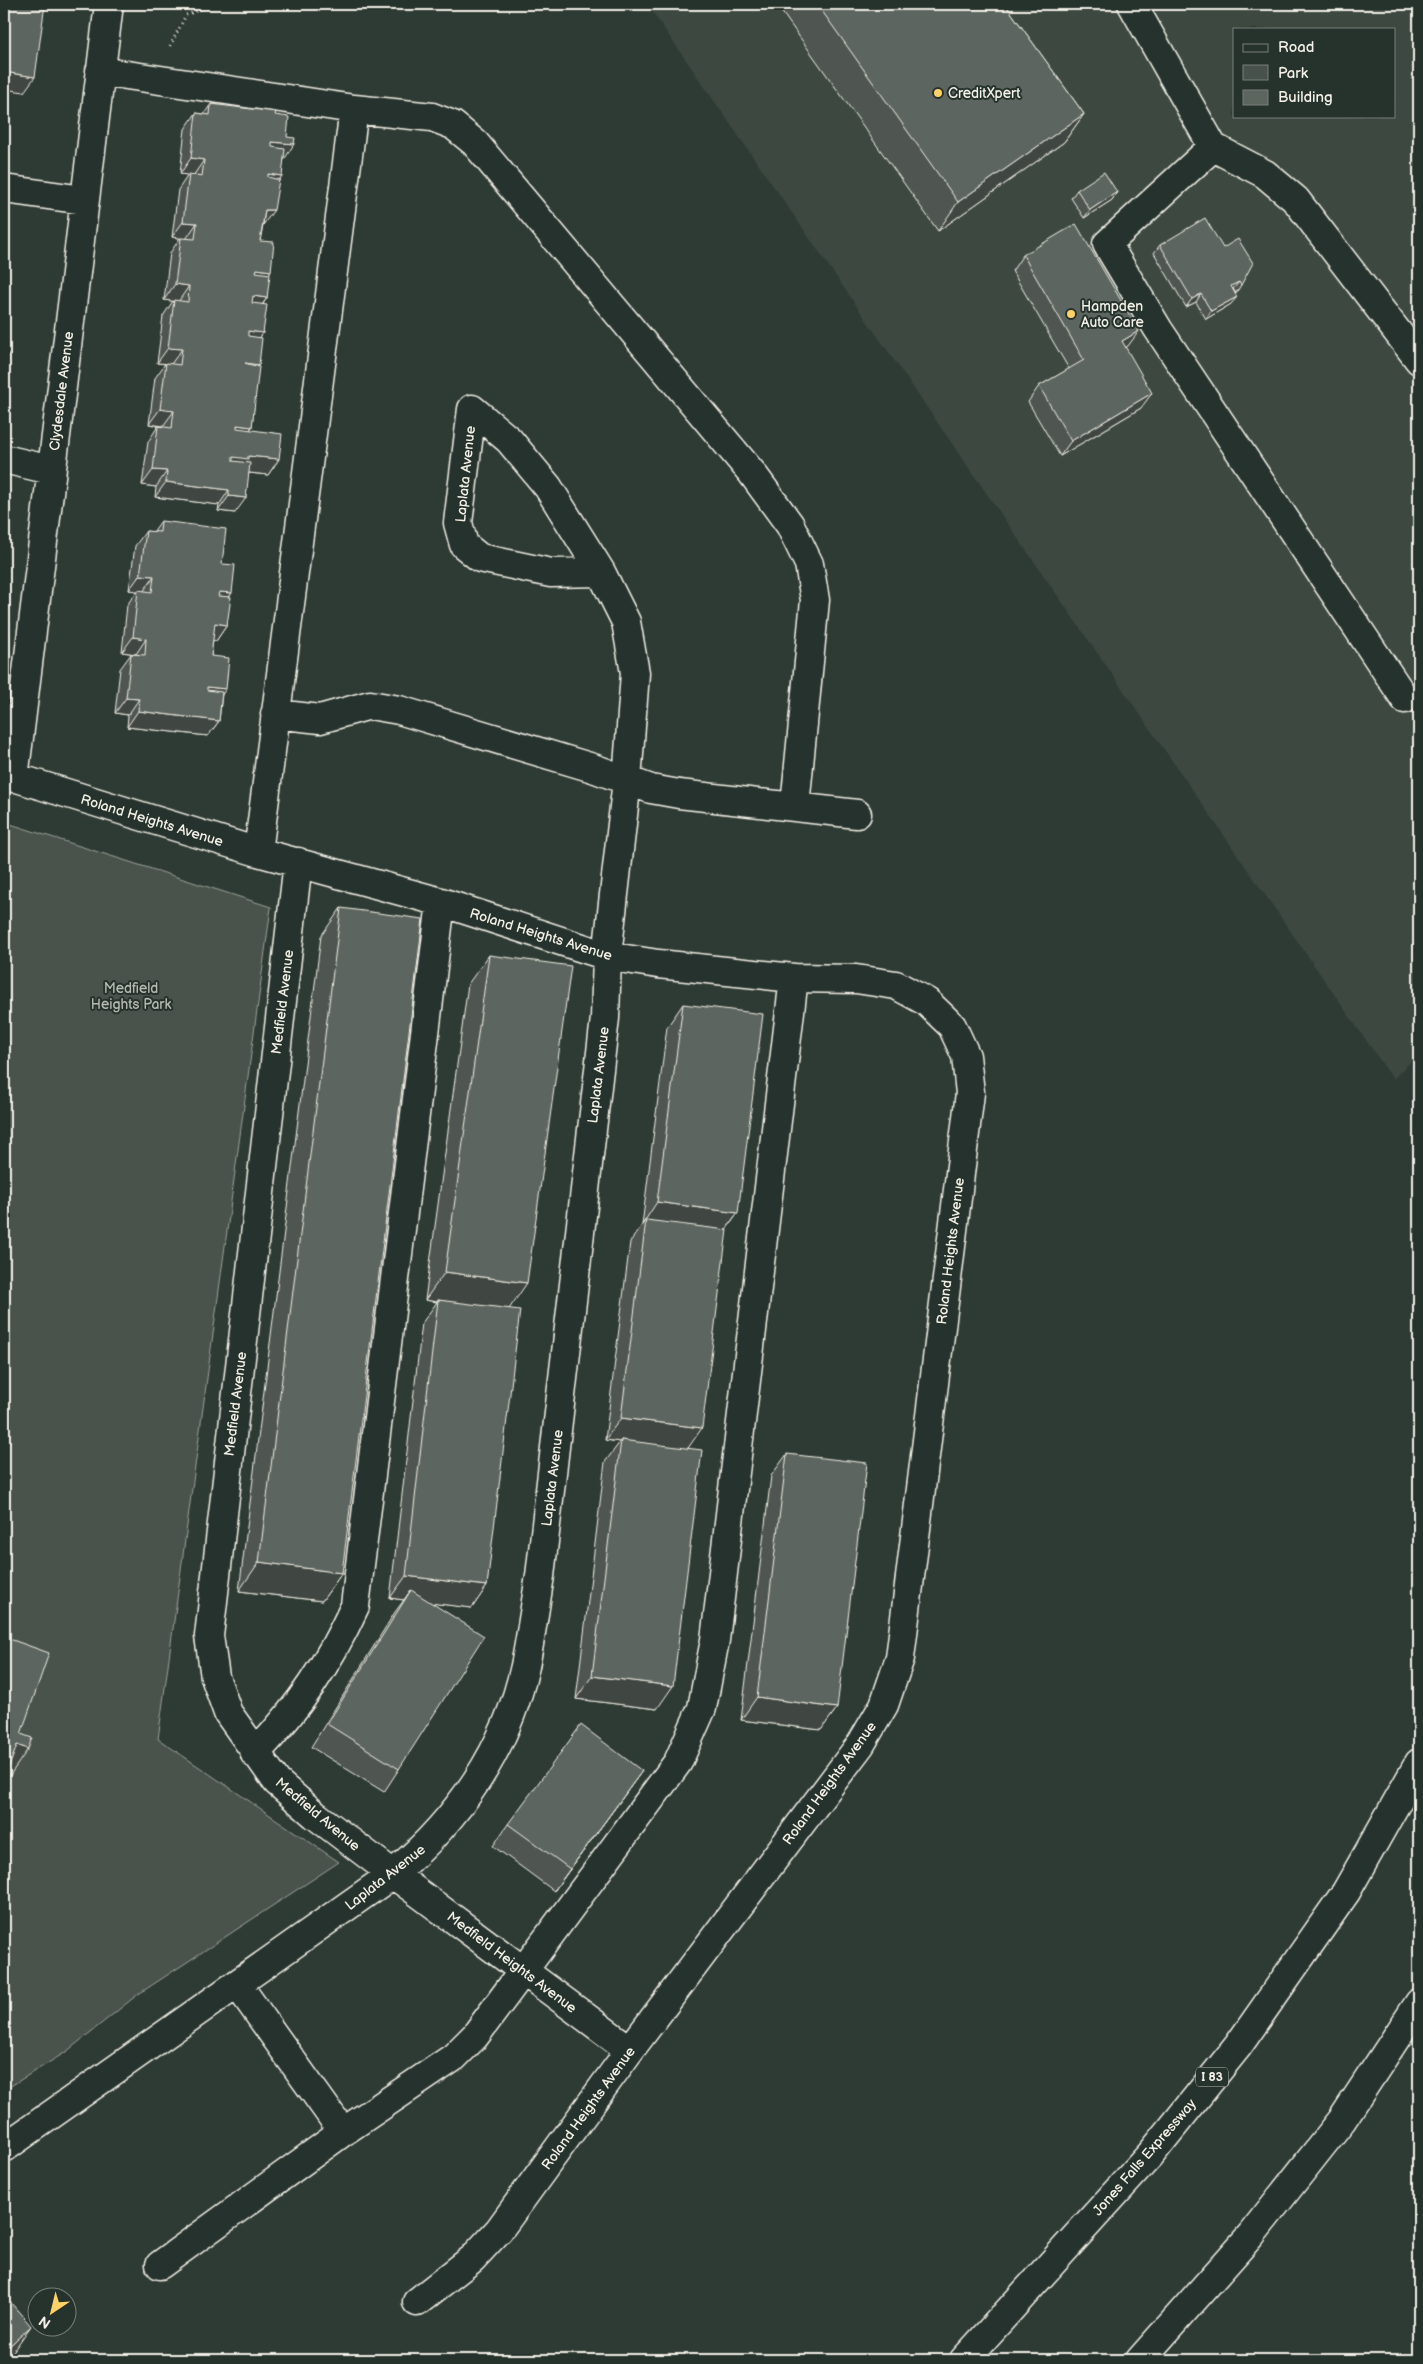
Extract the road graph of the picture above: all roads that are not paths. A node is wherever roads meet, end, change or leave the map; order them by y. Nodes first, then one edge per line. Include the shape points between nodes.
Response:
1 (108, 4) edge
2 (1132, 4) edge
3 (100, 72) junction
4 (354, 109) junction
5 (1213, 147) junction
6 (4, 189) edge
7 (84, 200) junction
8 (1419, 360) edge
9 (4, 459) edge
10 (51, 470) junction
11 (601, 572) junction
12 (1404, 699) dead end
13 (275, 714) junction
14 (9, 776) edge
15 (627, 780) junction
16 (795, 806) junction
17 (857, 814) dead end
18 (258, 852) junction
19 (298, 862) junction
20 (442, 902) junction
21 (607, 956) junction
22 (794, 978) junction
23 (255, 1754) junction
24 (1419, 1763) edge
25 (392, 1874) junction
26 (525, 1971) junction
27 (238, 1985) junction
28 (1419, 2003) edge
29 (630, 2050) junction
30 (343, 2132) junction
31 (4, 2148) edge
32 (160, 2265) dead end
33 (417, 2302) dead end
34 (964, 2360) edge
35 (1140, 2360) edge

1 - 3 main road, Clydesdale Avenue
2 - 5 main road
3 - 4 main road
3 - 7 main road, Clydesdale Avenue
4 - 13 main road
4 - 16 main road via 432,117 453,125 475,144 752,473 790,525 809,564 815,600
5 - 8 main road via 1265,174 1296,200
5 - 12 main road via 1107,244 1158,329
6 - 7 main road
7 - 10 main road, Clydesdale Avenue
9 - 10 main road
10 - 14 main road, Clydesdale Avenue
11 - 11 main road, Laplata Avenue via 548,487 509,440 472,408 458,523 464,545 480,558 551,573
11 - 15 main road, Laplata Avenue via 626,622 635,672
13 - 15 main road via 320,719 370,706 399,710
13 - 18 main road
14 - 18 main road, Roland Heights Avenue
15 - 16 main road via 679,794
15 - 21 main road, Laplata Avenue
16 - 17 main road
18 - 19 main road, Roland Heights Avenue
19 - 20 main road, Roland Heights Avenue
19 - 23 main road, Medfield Avenue via 209,1636 215,1677 228,1713
20 - 21 main road, Roland Heights Avenue
20 - 23 main road via 355,1606 321,1674
21 - 22 main road, Roland Heights Avenue
21 - 25 main road, Laplata Avenue via 605,1018 540,1576 525,1667 505,1728 482,1773 424,1848
22 - 26 main road via 715,1640 702,1708 678,1762
22 - 29 main road, Roland Heights Avenue via 856,979 896,985 927,1002 952,1026 966,1056 970,1093 900,1658 884,1705 861,1744
23 - 25 main road, Medfield Avenue via 277,1782
24 - 34 main road, Jones Falls Expressway / I 83 via 1346,1892 1238,2046 1151,2154
25 - 26 main road, Medfield Heights Avenue
25 - 27 main road, Laplata Avenue
26 - 29 main road, Medfield Heights Avenue
26 - 30 main road via 476,2036 454,2057
27 - 30 main road
27 - 31 main road, Laplata Avenue
28 - 35 main road via 1342,2120 1251,2236
29 - 33 main road, Roland Heights Avenue via 499,2230 472,2259
30 - 32 main road

